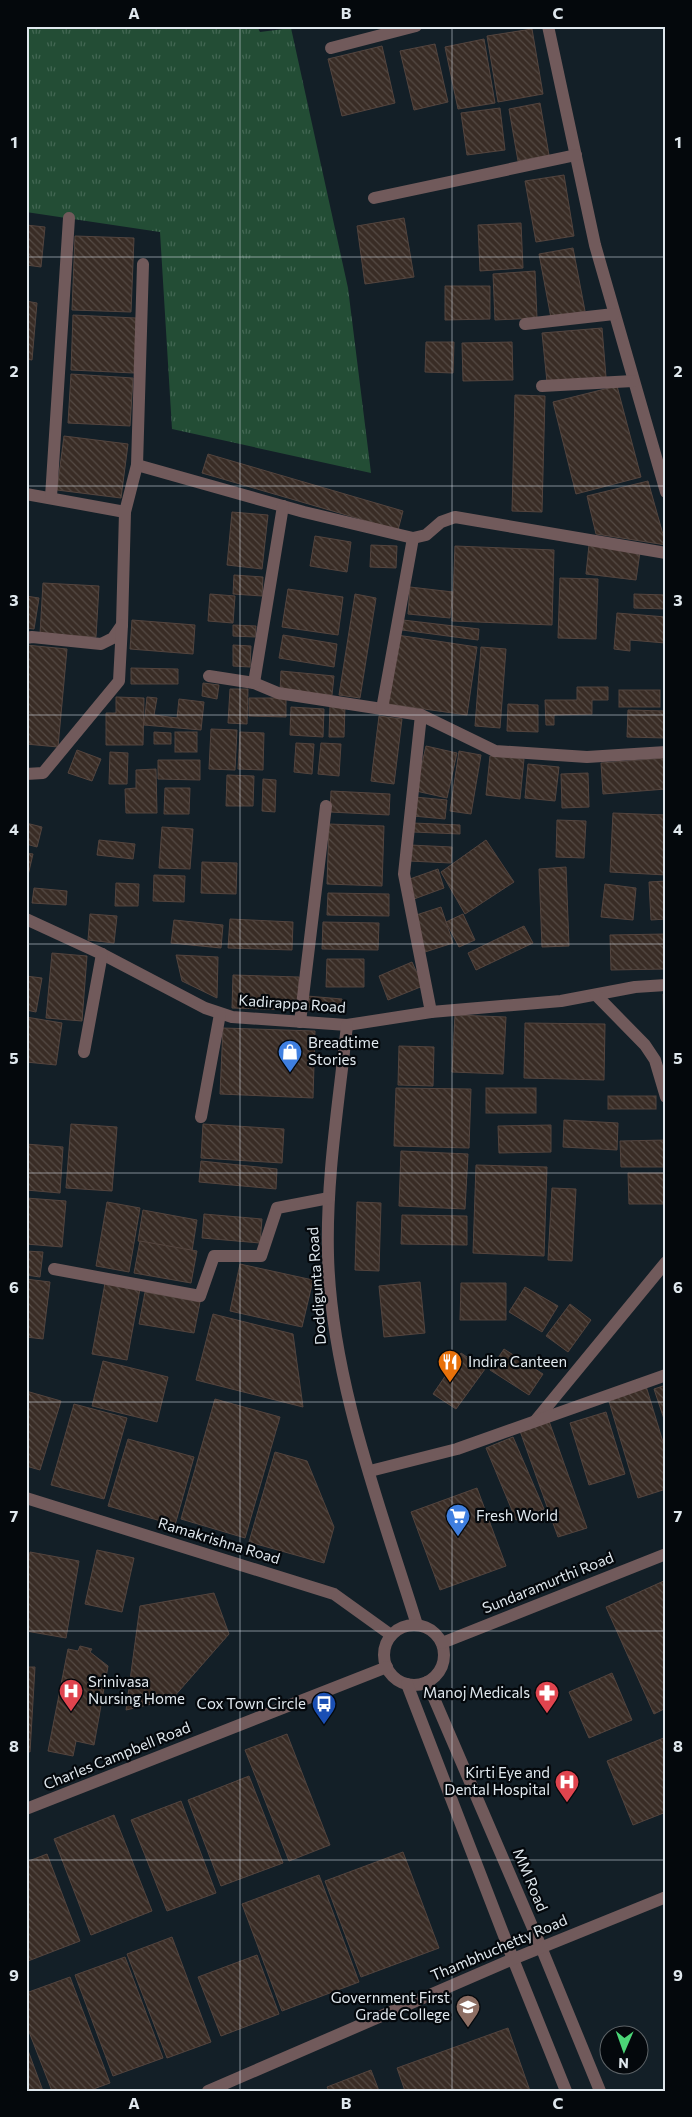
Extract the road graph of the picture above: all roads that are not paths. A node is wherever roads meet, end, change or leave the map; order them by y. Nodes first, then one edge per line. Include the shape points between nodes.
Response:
1 (416, 26) edge
2 (548, 26) edge
3 (331, 48) dead end
4 (576, 155) junction
5 (374, 198) dead end
6 (69, 218) dead end
7 (143, 264) dead end
8 (614, 314) junction
9 (525, 324) dead end
10 (633, 381) junction
11 (542, 386) dead end
12 (661, 460) edge
13 (137, 465) junction
14 (666, 492) edge
15 (26, 494) edge
16 (50, 497) junction
17 (283, 506) junction
18 (125, 512) junction
19 (413, 538) junction
20 (666, 553) edge
21 (122, 625) junction
22 (26, 638) edge
23 (209, 676) dead end
24 (254, 683) junction
25 (382, 709) junction
26 (421, 715) junction
27 (666, 752) edge
28 (26, 774) edge
29 (326, 806) dead end
30 (26, 919) edge
31 (102, 954) junction
32 (666, 985) edge
33 (596, 995) junction
34 (431, 1012) junction
35 (220, 1014) junction
36 (300, 1022) junction
37 (347, 1025) junction
38 (84, 1052) dead end
39 (666, 1097) edge
40 (201, 1117) dead end
41 (329, 1198) junction
42 (666, 1262) edge
43 (54, 1269) dead end
44 (666, 1375) edge
45 (536, 1420) junction
46 (370, 1470) junction
47 (26, 1498) edge
48 (666, 1554) edge
49 (417, 1624) junction
50 (391, 1635) junction
51 (442, 1643) junction
52 (387, 1666) junction
53 (427, 1682) junction
54 (407, 1684) junction
55 (26, 1809) edge
56 (666, 1897) edge
57 (541, 1947) junction
58 (513, 1959) junction
59 (208, 2091) edge
60 (566, 2091) edge
61 (600, 2091) edge

1 - 3 street
2 - 4 street
4 - 5 street
4 - 8 street
6 - 16 street
7 - 13 street
8 - 9 street
8 - 10 street
10 - 11 street
10 - 12 street
12 - 14 street
13 - 17 street
13 - 18 street
15 - 16 street
16 - 18 street
17 - 19 street
17 - 24 street
18 - 21 street
19 - 20 street via 426,535 441,522 455,517
19 - 25 street
21 - 22 street via 113,638 101,644
21 - 28 street via 119,681 43,773
23 - 24 street
24 - 25 street via 278,693
25 - 26 street
26 - 27 street via 495,751 587,757
26 - 34 street via 404,874
29 - 36 street
30 - 31 street, Kadirappa Road
31 - 35 street, Kadirappa Road
31 - 38 street
32 - 33 street, Kadirappa Road
33 - 34 street, Kadirappa Road via 553,1002
33 - 39 street via 645,1045 655,1060
34 - 37 street, Kadirappa Road
35 - 36 street, Kadirappa Road
35 - 40 street
36 - 37 street, Kadirappa Road
37 - 41 street, Doddigunta Road
41 - 43 street via 277,1208 261,1256 214,1256 200,1296
41 - 46 street, Doddigunta Road via 328,1255 334,1320 346,1386
42 - 45 street
44 - 45 street
45 - 46 street via 457,1449
46 - 49 street, Doddigunta Road
47 - 50 street, Ramakrishna Road via 334,1594
48 - 51 street, Sundaramurthi Road
49 - 50 street via 407,1625
49 - 51 street via 432,1630
50 - 52 street via 384,1650
51 - 53 street via 444,1662 435,1677
52 - 54 street via 391,1674
52 - 55 street, Charles Campbell Road
53 - 54 street
53 - 57 street, MM Road
54 - 58 street
56 - 57 street, Thambhuchetty Road
57 - 58 street, Thambhuchetty Road
57 - 61 street, MM Road
58 - 59 street, Thambhuchetty Road
58 - 60 street

